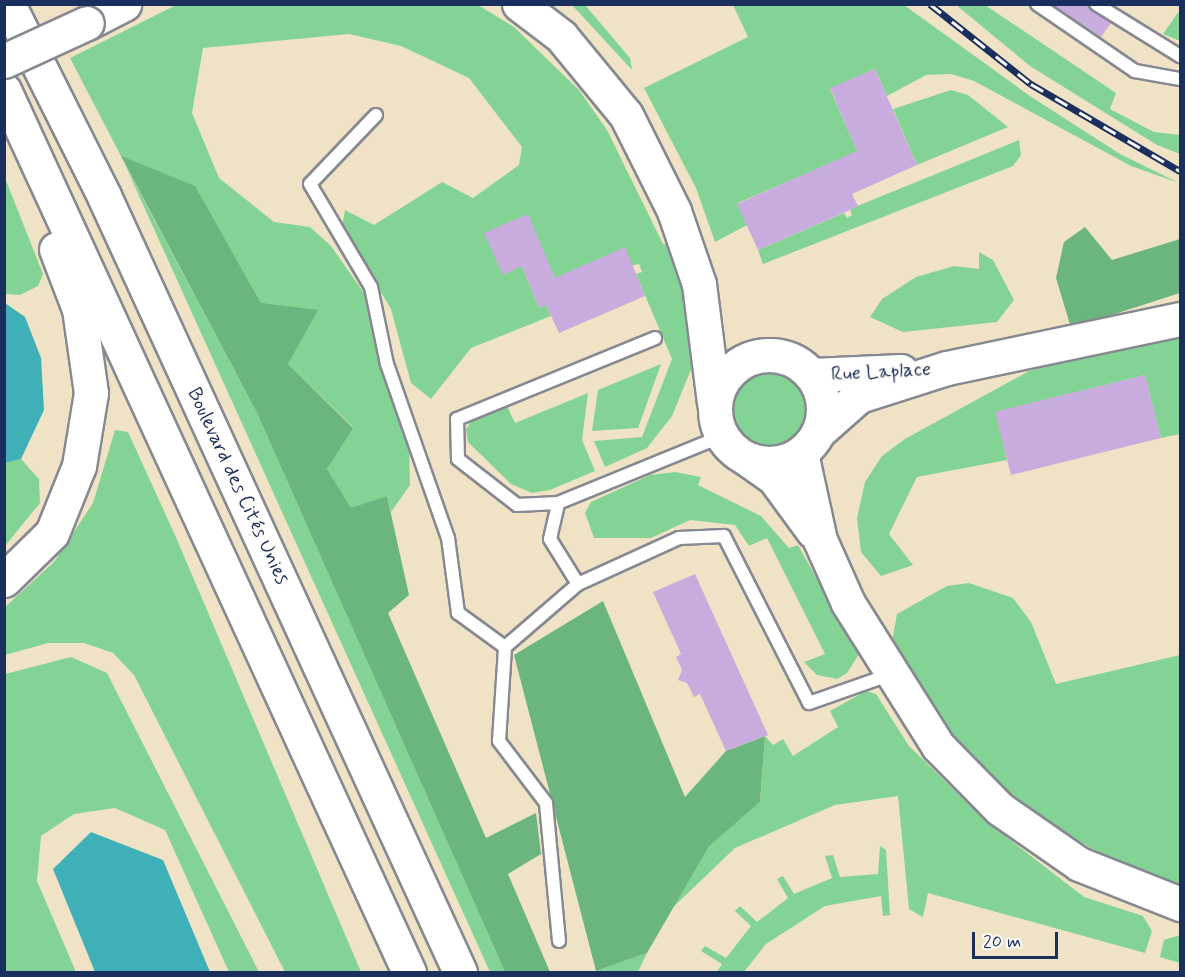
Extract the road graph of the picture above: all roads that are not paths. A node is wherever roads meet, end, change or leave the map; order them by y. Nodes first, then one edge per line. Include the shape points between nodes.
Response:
1 (8, 4) edge
2 (124, 4) edge
3 (519, 4) edge
4 (1037, 4) edge
5 (1096, 4) edge
6 (1180, 56) edge
7 (4, 61) edge
8 (1180, 79) edge
9 (4, 90) edge
10 (4, 110) edge
11 (376, 116) dead end
12 (1180, 319) edge
13 (655, 338) dead end
14 (948, 368) junction
15 (812, 375) junction
16 (714, 403) junction
17 (722, 436) junction
18 (809, 442) junction
19 (747, 459) junction
20 (558, 503) junction
21 (820, 540) junction
22 (4, 580) edge
23 (578, 584) junction
24 (505, 647) junction
25 (890, 675) junction
26 (1180, 904) edge
27 (559, 941) dead end
28 (409, 972) edge
29 (460, 972) edge

1 - 29 main road, Boulevard des Cités Unies via 104,196
2 - 7 main road, bridge
3 - 16 main road via 561,36 626,115 674,211 699,284
4 - 8 lane via 1135,71
5 - 6 lane
9 - 28 main road
10 - 22 main road via 79,309 91,393 79,466 52,532
11 - 24 lane via 310,184 371,287 387,364 448,538 458,613
12 - 14 main road
13 - 20 lane via 457,419 458,459 518,505
14 - 15 main road, Rue Laplace
14 - 18 main road, Rue Laplace via 859,396
15 - 16 main road, Rue Laplace via 781,356 762,355 729,371
15 - 18 main road, Rue Laplace via 823,403
16 - 17 main road
17 - 19 main road, Rue Laplace
17 - 20 lane
18 - 19 main road, Rue Laplace via 779,462
18 - 21 main road, Rue Laplace
19 - 21 main road, Rue Laplace via 774,478
20 - 23 lane via 550,539
21 - 25 main road, Rue Laplace via 848,603
23 - 24 lane
23 - 25 lane via 678,538 724,536 809,704
24 - 27 lane via 498,741 546,803
25 - 26 main road, Rue Laplace via 938,746 1000,809 1079,864

